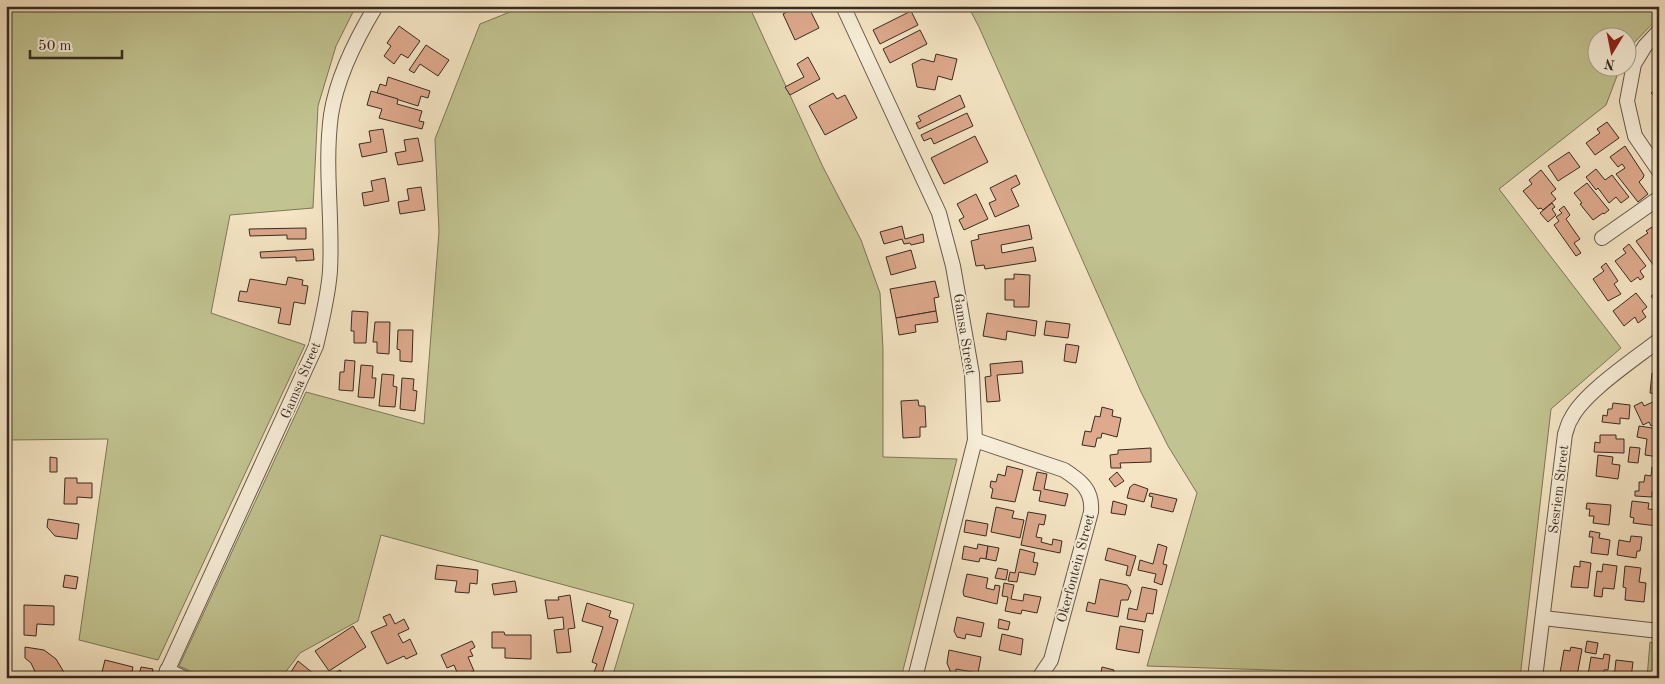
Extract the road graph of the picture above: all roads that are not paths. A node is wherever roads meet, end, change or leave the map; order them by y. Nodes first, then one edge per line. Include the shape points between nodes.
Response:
1 (376, 6) edge
2 (843, 6) edge
3 (1659, 31) edge
4 (1659, 171) edge
5 (1659, 198) edge
6 (1602, 238) dead end
7 (1659, 340) edge
8 (975, 440) junction
9 (1543, 618) junction
10 (1659, 631) edge
11 (166, 674) edge
12 (184, 678) edge
13 (915, 678) edge
14 (1040, 678) edge
15 (1535, 678) edge

1 - 11 street, Gamsa Street via 357,38 332,113 328,154 330,270 316,346
2 - 8 street, Gamsa Street via 939,212 953,266 972,374
3 - 4 street via 1644,46 1634,64 1627,101 1636,136
5 - 6 street
7 - 9 street, Sesriem Street via 1598,388 1571,418 1561,458
8 - 13 street, Gamsa Street
8 - 14 street, Okerfontein Street via 1064,470 1087,488 1092,500 1051,660
9 - 10 street
9 - 15 street, Sesriem Street
11 - 12 street

